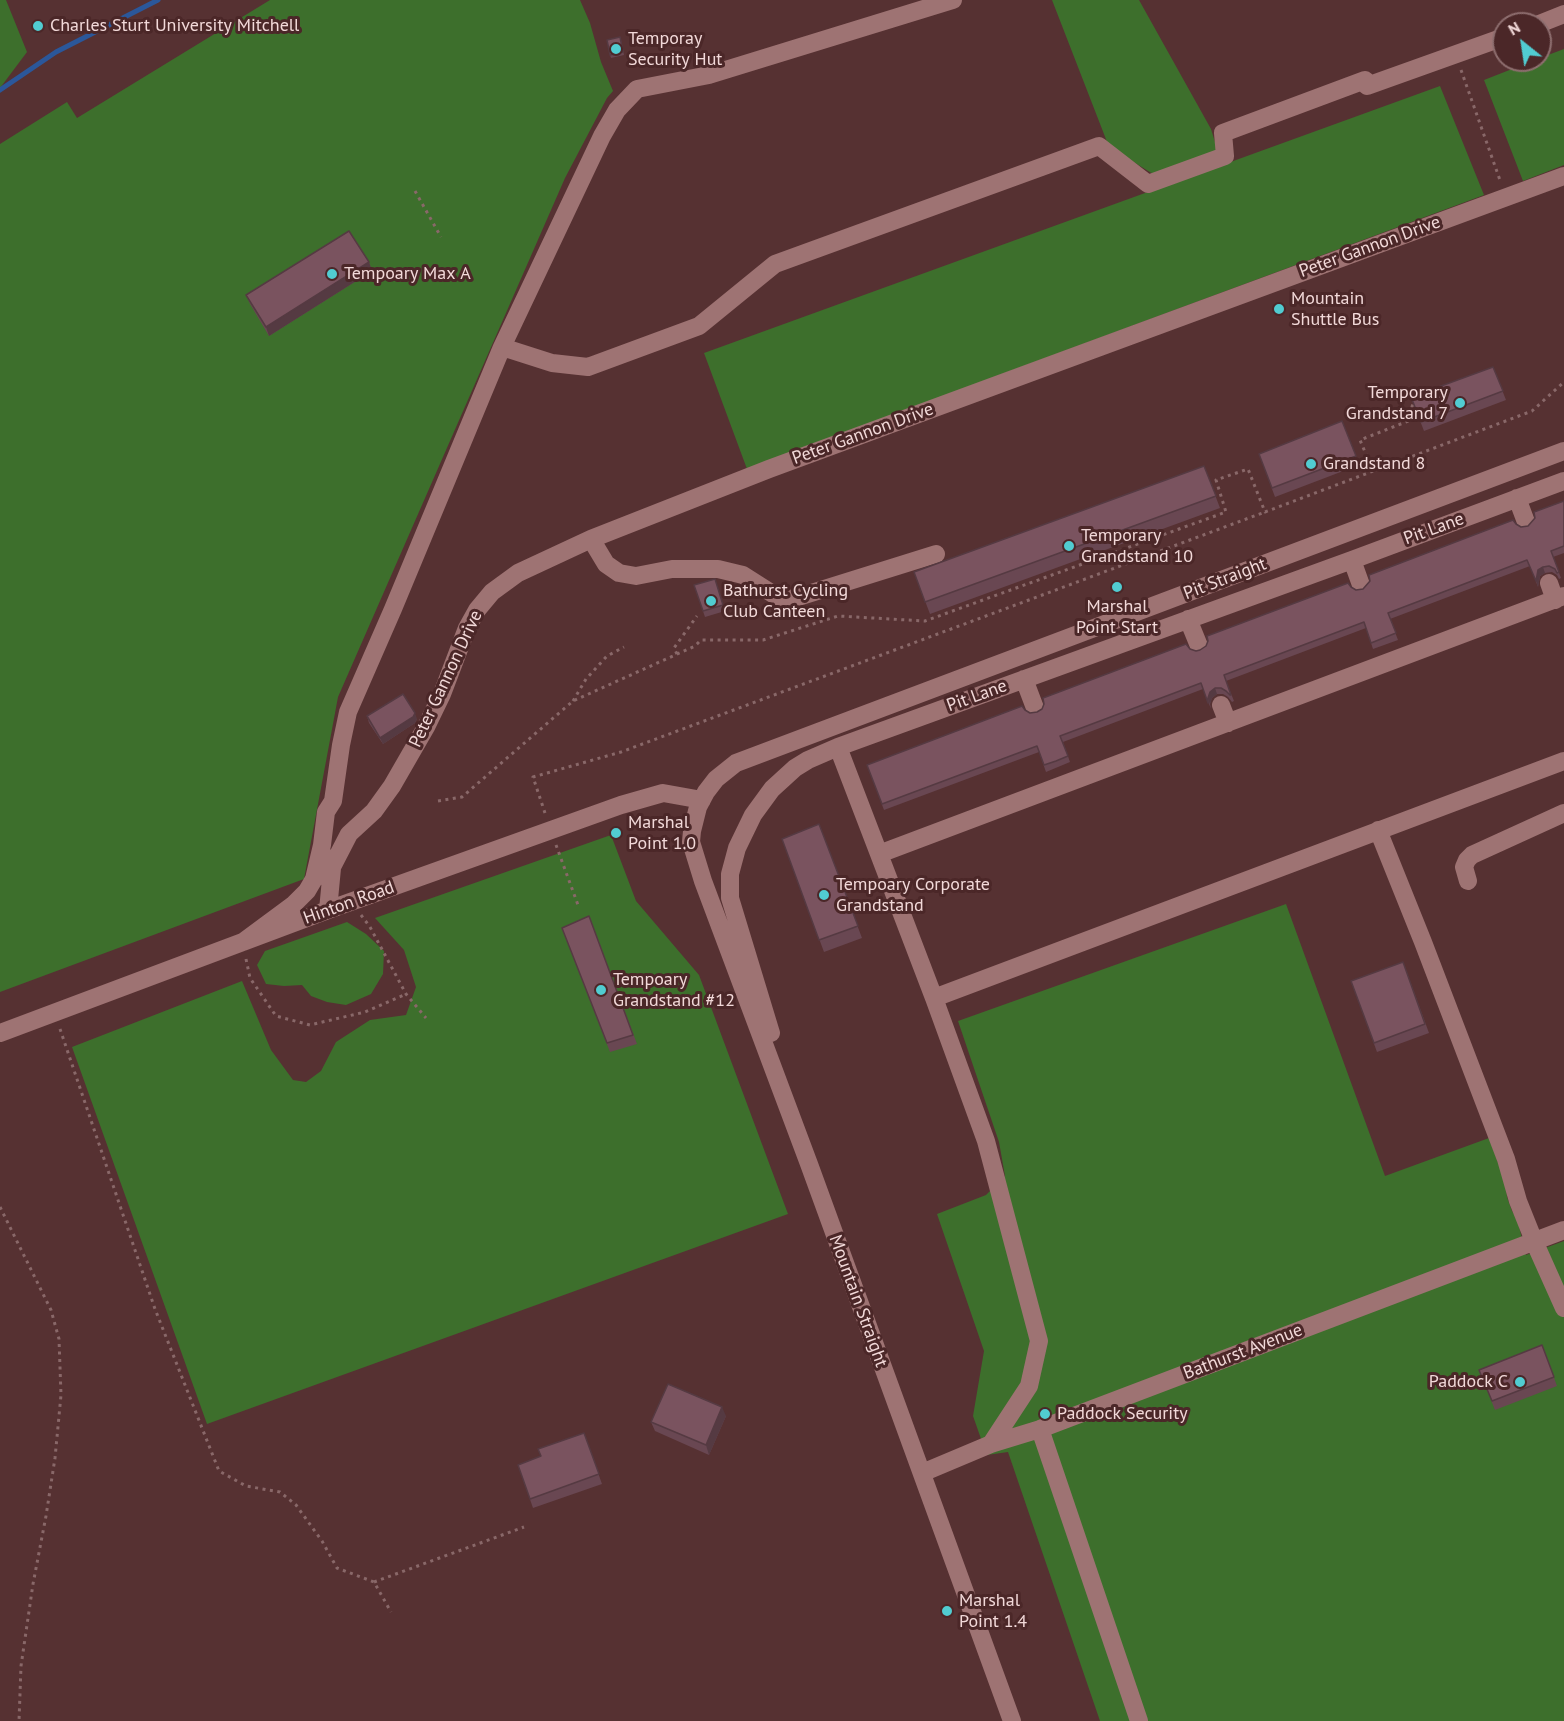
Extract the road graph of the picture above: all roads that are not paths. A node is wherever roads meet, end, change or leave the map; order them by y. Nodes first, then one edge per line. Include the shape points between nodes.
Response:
1 (953, 0) edge
2 (1492, 41) edge
3 (1564, 176) edge
4 (502, 347) junction
5 (1564, 451) edge
6 (1564, 481) edge
7 (1517, 498) junction
8 (1526, 522) dead end
9 (591, 539) junction
10 (936, 554) dead end
11 (1352, 560) junction
12 (1361, 585) dead end
13 (1556, 593) edge
14 (1188, 619) junction
15 (1199, 646) dead end
16 (1024, 679) junction
17 (1221, 705) dead end
18 (1035, 708) dead end
19 (1228, 723) junction
20 (838, 747) junction
21 (1564, 761) edge
22 (702, 800) junction
23 (333, 801) junction
24 (1564, 813) edge
25 (1378, 830) junction
26 (879, 854) junction
27 (333, 865) junction
28 (314, 879) junction
29 (1468, 881) dead end
30 (328, 910) junction
31 (243, 942) junction
32 (934, 998) junction
33 (0, 1034) edge
34 (809, 1164) junction
35 (1564, 1230) edge
36 (1534, 1241) junction
37 (1564, 1308) edge
38 (1040, 1429) junction
39 (991, 1444) junction
40 (922, 1473) junction
41 (1012, 1721) edge
42 (1139, 1721) edge

1 - 4 street via 709,75 637,89 617,110 602,136
2 - 4 street via 1367,86 1365,80 1223,133 1225,156 1148,184 1100,146 775,264 699,326 588,367 552,363
3 - 9 street, Peter Gannon Drive via 780,465
4 - 23 street via 348,712
5 - 22 street, Pit Straight via 736,763 711,784
6 - 7 street, Pit Lane
7 - 8 street
7 - 11 street, Pit Lane
9 - 10 street via 606,564 620,573 636,576 672,569 718,569 743,575 776,596 792,600
9 - 27 street, Peter Gannon Drive via 518,573 492,592 477,610 442,694 408,758 374,811 349,834
11 - 12 street
11 - 14 street, Pit Lane
13 - 19 street via 1388,652
14 - 15 street
14 - 16 street, Pit Lane
16 - 18 street
16 - 20 street, Pit Lane
17 - 19 street
19 - 26 street via 1061,775
20 - 26 street
20 - 34 street, Pit Lane via 795,768 761,802 732,860 729,886
21 - 25 street
22 - 30 street, Hinton Road via 663,793 642,799
22 - 34 street, Mountain Straight via 691,842
23 - 27 street via 339,809
23 - 28 street via 326,812
24 - 29 street via 1472,855 1464,867
25 - 32 street
25 - 36 street
26 - 32 street
27 - 28 street, Peter Gannon Drive
27 - 30 street
28 - 31 street via 293,905
30 - 31 street, Hinton Road
31 - 33 street, Hinton Road
32 - 39 street via 986,1142 1039,1341 1029,1386
34 - 40 street, Mountain Straight
35 - 36 street, Bathurst Avenue
36 - 37 street
36 - 38 street, Bathurst Avenue
38 - 39 street, Bathurst Avenue
38 - 42 street
39 - 40 street, Bathurst Avenue
40 - 41 street, Mountain Straight

